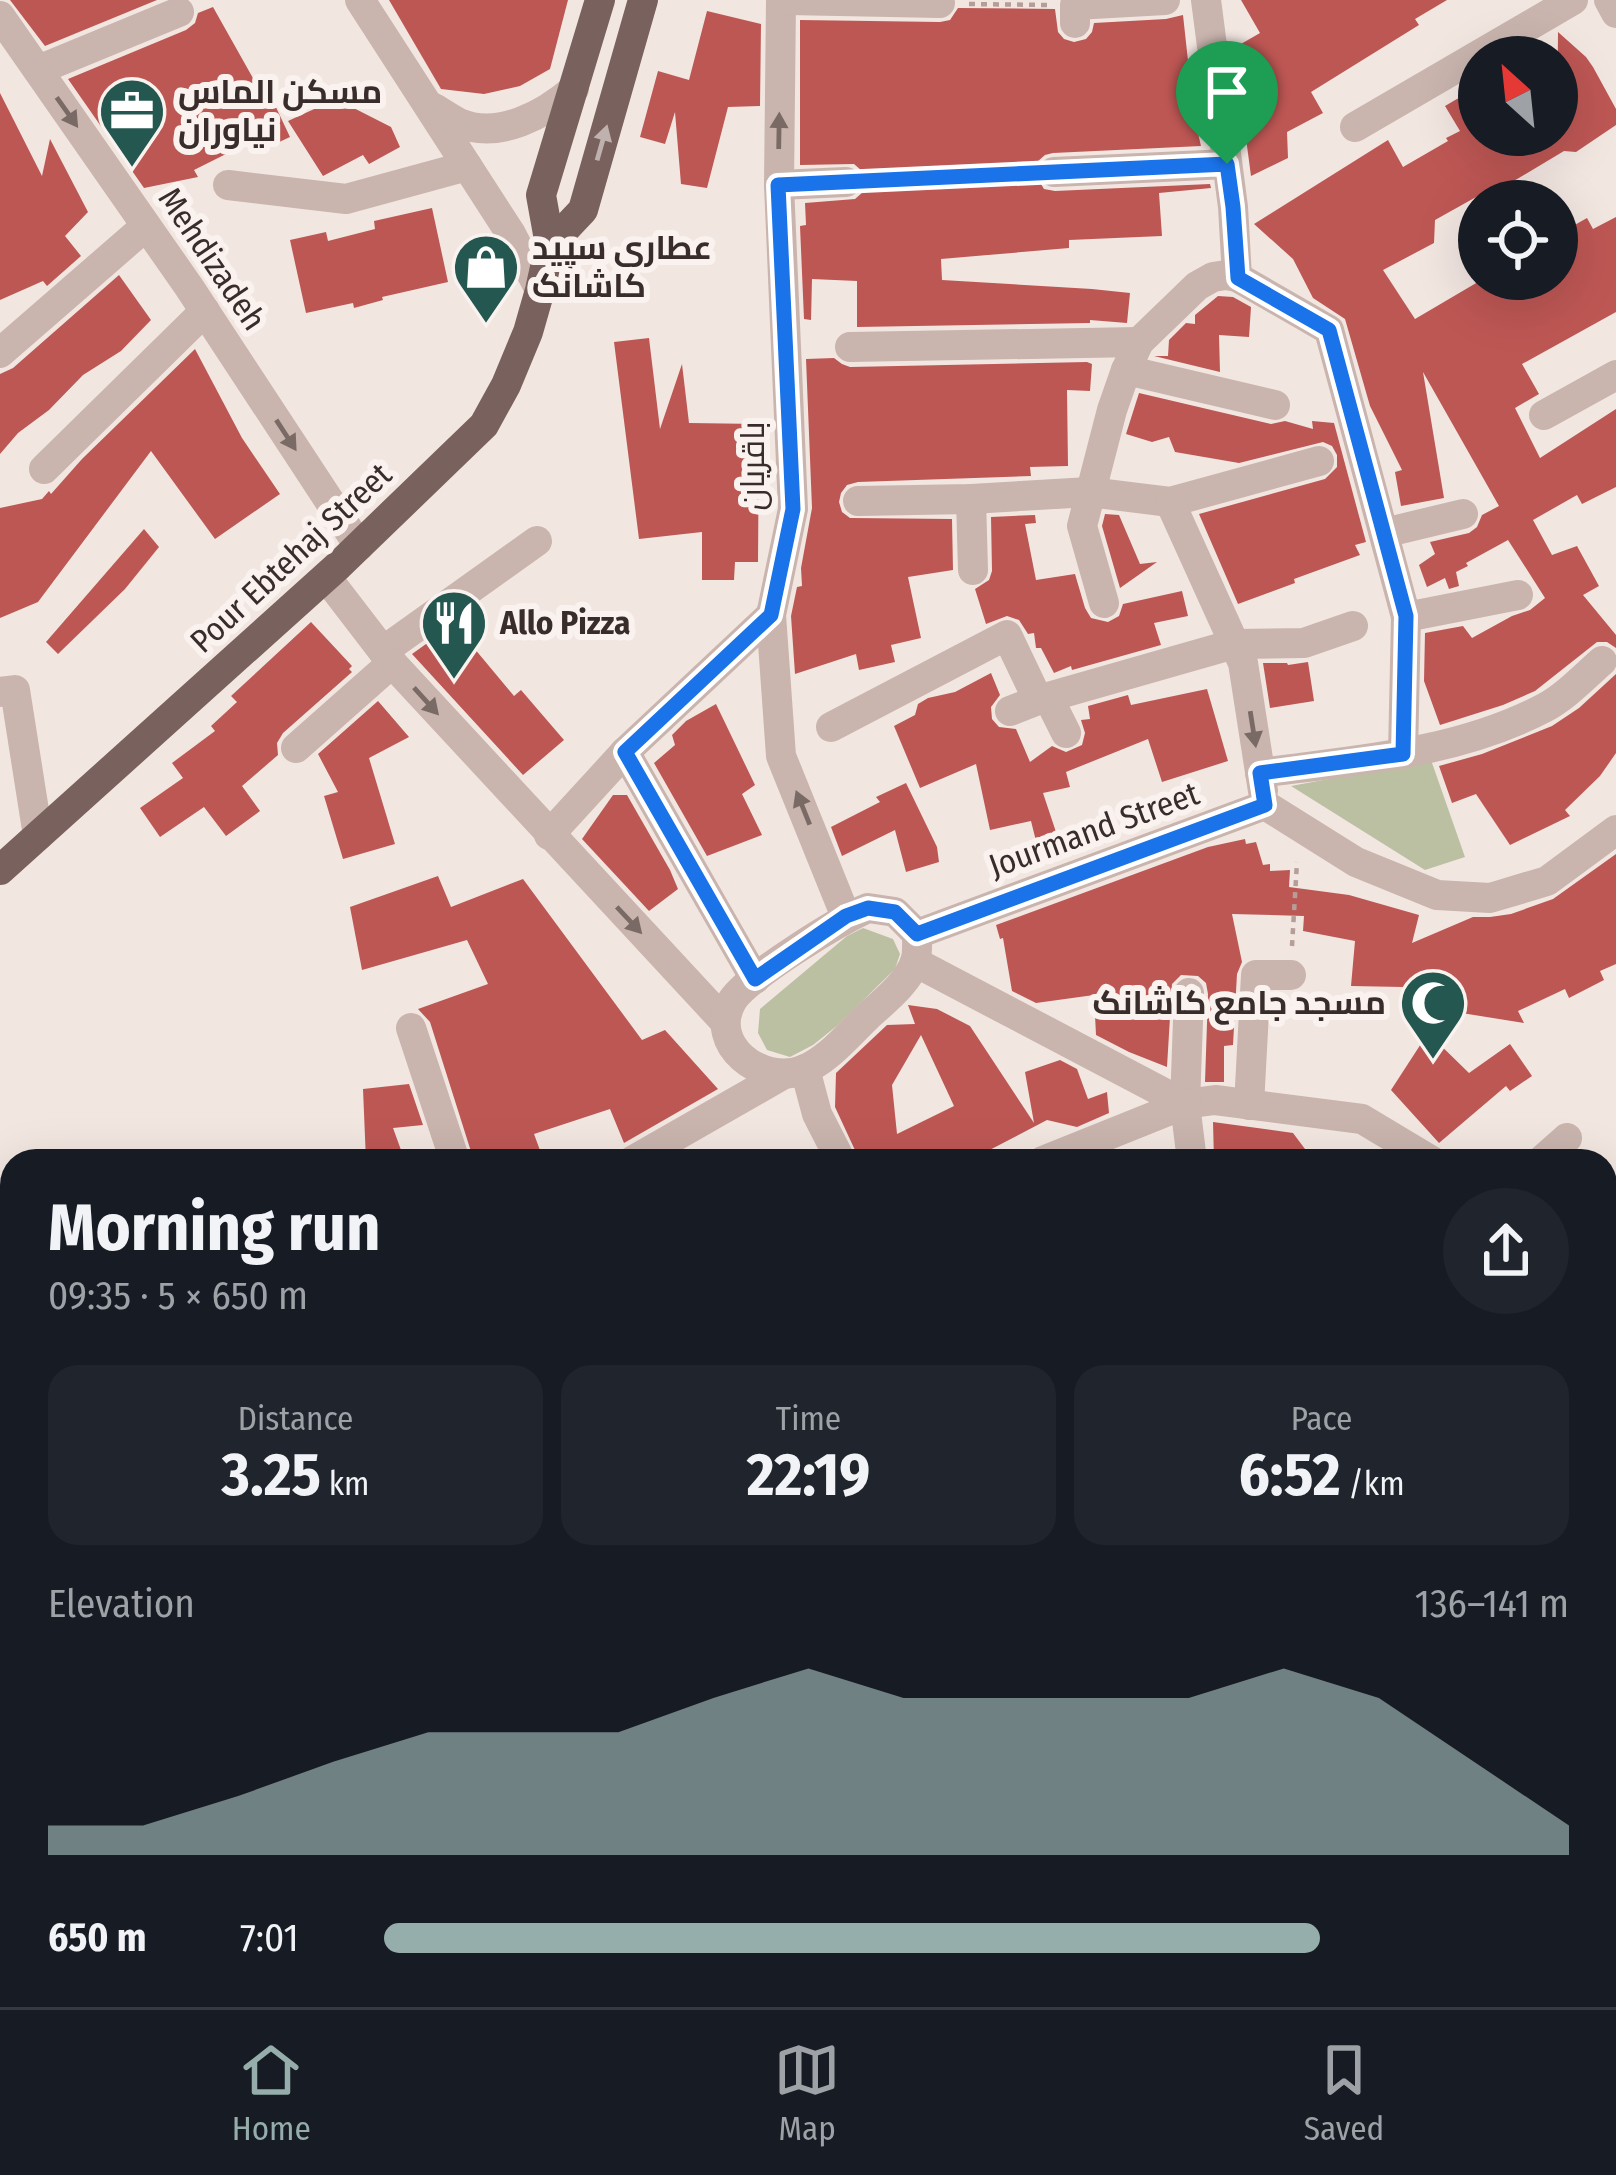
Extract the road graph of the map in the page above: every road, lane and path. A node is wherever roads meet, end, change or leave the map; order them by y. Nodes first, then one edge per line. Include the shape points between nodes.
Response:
1 (360, 0) edge
2 (600, 0) edge
3 (644, 0) edge
4 (785, 0) edge
5 (1165, 0) edge
6 (1206, 0) edge
7 (1573, 0) edge
8 (1609, 0) edge
9 (900, 1) edge
10 (939, 2) edge
11 (179, 12) dead end
12 (1616, 13) edge
13 (1075, 14) joint
14 (0, 16) edge
15 (38, 70) junction
16 (574, 89) junction
17 (428, 104) junction
18 (1355, 127) dead end
19 (1227, 164) junction
20 (467, 166) junction
21 (1054, 172) joint
22 (846, 182) joint
23 (228, 185) dead end
24 (778, 185) junction
25 (146, 226) junction
26 (550, 244) junction
27 (1237, 268) junction
28 (540, 290) junction
29 (205, 311) junction
30 (850, 347) dead end
31 (0, 353) edge
32 (1133, 356) junction
33 (1616, 375) edge
34 (1275, 405) dead end
35 (1544, 416) dead end
36 (1319, 461) dead end
37 (44, 469) dead end
38 (1090, 492) junction
39 (971, 499) junction
40 (858, 500) dead end
41 (1170, 502) junction
42 (1463, 514) dead end
43 (1384, 533) junction
44 (536, 541) dead end
45 (359, 546) junction
46 (973, 570) dead end
47 (326, 577) junction
48 (1518, 595) dead end
49 (1104, 603) dead end
50 (771, 615) junction
51 (1406, 616) junction
52 (1353, 626) dead end
53 (1234, 644) junction
54 (387, 657) junction
55 (1602, 661) dead end
56 (0, 692) edge
57 (1032, 702) junction
58 (831, 728) dead end
59 (1066, 733) dead end
60 (296, 748) dead end
61 (625, 752) junction
62 (1403, 754) junction
63 (1260, 773) junction
64 (1265, 805) junction
65 (1616, 830) edge
66 (549, 835) junction
67 (38, 836) junction
68 (1297, 861) dead end
69 (0, 870) edge
70 (846, 916) junction
71 (916, 948) junction
72 (1291, 975) joint
73 (755, 979) junction
74 (1189, 993) dead end
75 (725, 1022) junction
76 (411, 1028) dead end
77 (794, 1072) junction
78 (1185, 1104) junction
79 (1249, 1105) junction
80 (1567, 1138) dead end
81 (451, 1149) edge
82 (654, 1149) edge
83 (835, 1149) edge
84 (1081, 1149) edge
85 (1191, 1149) edge
86 (1412, 1149) edge
87 (1555, 1149) edge

1 - 17 street
2 - 16 main road, Pour Ebtehaj Street
26 -> 3 main road, Pour Ebtehaj Street via 583,209
4 - 9 street
24 -> 4 street, باقریان
5 - 13 street
6 - 19 street
7 - 18 street
8 - 12 street
9 - 10 street
10 - 13 path
11 - 15 street
14 - 15 street, Mehdizadeh
15 -> 25 street, Mehdizadeh
16 - 17 street via 549,110 502,128 464,125
16 - 26 main road, Pour Ebtehaj Street via 541,195
17 - 20 street
19 - 21 street
19 - 27 street
20 - 23 street via 346,199
20 - 28 street
21 - 22 path
22 - 24 street
24 - 50 street, باقریان via 793,509
25 - 29 street, Mehdizadeh
25 - 31 street
26 - 28 main road, Pour Ebtehaj Street
27 - 32 street via 1197,286
27 - 43 street via 1329,330
28 - 45 main road, Pour Ebtehaj Street via 484,425
29 - 37 street
29 -> 45 street, Mehdizadeh
30 - 32 street
32 - 34 street
32 - 38 street
33 - 35 street
36 - 41 street
38 - 39 street
38 - 41 street
38 - 49 street via 1082,526
39 - 40 street
39 - 46 street
41 - 53 street
42 - 43 street
43 - 51 street
44 - 54 street
45 - 47 main road, Pour Ebtehaj Street
47 - 54 street
47 - 67 main road, Pour Ebtehaj Street
48 - 51 street
50 - 61 street
70 -> 50 street, باقریان via 782,756
51 - 62 street
52 - 53 street via 1304,643
53 - 57 street
53 -> 63 street
54 - 60 street
54 -> 66 street
55 - 62 street via 1547,707
56 - 67 street via 15,690
57 - 58 street via 1007,635
57 - 59 street
61 - 66 street
61 - 73 street
62 - 63 street
63 - 64 street
64 - 65 street via 1356,862 1437,895 1490,898 1547,881
64 - 71 street, Jourmand Street
66 -> 75 street
67 - 69 main road, Pour Ebtehaj Street
68 - 72 path
70 - 71 street via 868,908 895,912
70 - 73 street
71 - 77 street via 899,986 833,1049
71 - 78 street
72 - 79 street via 1256,975
73 - 75 street via 733,999
74 - 78 street
75 - 77 street via 730,1046 746,1063
76 - 81 street
77 - 82 street
77 - 83 street
78 - 79 street
78 - 84 street
78 - 85 street
79 - 86 street via 1362,1118
80 - 87 street

